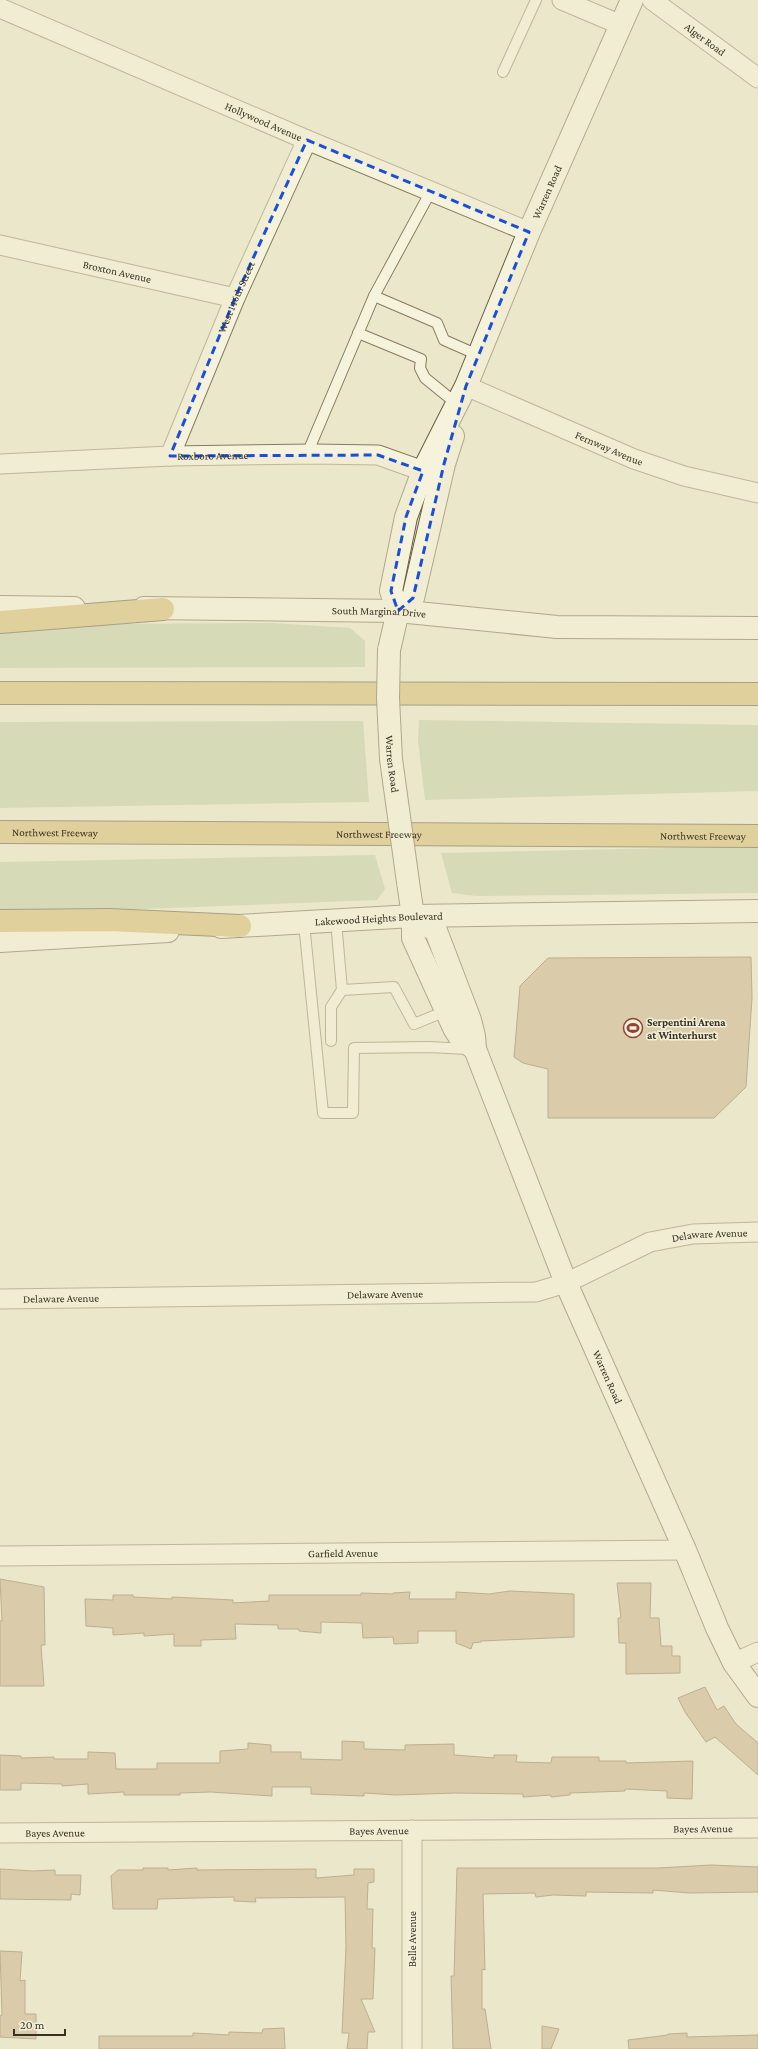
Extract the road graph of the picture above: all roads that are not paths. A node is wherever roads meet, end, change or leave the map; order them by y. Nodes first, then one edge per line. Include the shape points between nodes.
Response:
1 (536, 0) edge
2 (562, 0) edge
3 (632, 0) edge
4 (652, 0) edge
5 (0, 8) edge
6 (621, 26) junction
7 (503, 72) dead end
8 (758, 78) edge
9 (307, 140) junction
10 (431, 191) junction
11 (529, 232) junction
12 (0, 245) edge
13 (374, 296) junction
14 (235, 298) junction
15 (358, 333) junction
16 (478, 355) junction
17 (462, 395) junction
18 (307, 454) junction
19 (170, 456) junction
20 (0, 464) edge
21 (423, 471) junction
22 (758, 493) edge
23 (0, 607) edge
24 (163, 609) junction
25 (398, 611) junction
26 (0, 622) edge
27 (758, 628) edge
28 (0, 693) edge
29 (758, 694) edge
30 (0, 832) edge
31 (758, 836) edge
32 (758, 911) edge
33 (413, 916) junction
34 (0, 921) edge
35 (336, 921) junction
36 (304, 923) junction
37 (240, 926) junction
38 (0, 941) edge
39 (342, 990) junction
40 (446, 1011) junction
41 (331, 1041) dead end
42 (475, 1049) junction
43 (758, 1232) edge
44 (566, 1283) junction
45 (0, 1299) edge
46 (685, 1550) junction
47 (0, 1556) edge
48 (758, 1652) edge
49 (734, 1663) junction
50 (758, 1696) edge
51 (758, 1828) edge
52 (412, 1830) junction
53 (0, 1833) edge
54 (412, 2049) edge

1 - 7 lane
2 - 6 street
3 - 6 main road, Warren Road
4 - 8 street, Alger Road
5 - 9 street, Hollywood Avenue
6 - 11 main road, Warren Road
9 - 10 street, Hollywood Avenue
9 - 14 street, West 146th Street
10 - 11 street, Hollywood Avenue
10 - 13 lane
11 - 16 main road, Warren Road
12 - 14 street, Broxton Avenue
13 - 15 lane
13 - 16 lane via 437,323 444,340
14 - 19 street, West 146th Street
15 - 17 lane via 421,359 420,368 425,378
15 - 18 lane
16 - 17 main road, Warren Road
17 - 21 main road, Warren Road
17 - 22 street, Fernway Avenue via 684,476
17 - 25 main road, Warren Road via 460,418 444,464 413,598
18 - 19 street, Roxboro Avenue
18 - 21 street, Roxboro Avenue via 378,455
19 - 20 street, Roxboro Avenue
21 - 25 main road, Warren Road via 406,517 391,591
23 - 24 main road, South Marginal Drive
24 - 25 main road, South Marginal Drive
24 - 26 highway
25 - 27 main road, South Marginal Drive via 557,627
25 - 33 main road, Warren Road, bridge via 389,650 388,698 391,759
28 - 29 highway
30 - 31 highway, Northwest Freeway
32 - 33 main road, Lakewood Heights Boulevard
33 - 35 main road, Lakewood Heights Boulevard
33 - 40 main road, Warren Road via 413,938
33 - 42 main road, Warren Road via 436,931 470,1020
34 - 37 highway via 109,920
35 - 36 main road, Lakewood Heights Boulevard
35 - 39 lane
36 - 37 main road, Lakewood Heights Boulevard
36 - 42 lane via 323,1113 353,1113 354,1048
37 - 38 main road, Lakewood Heights Boulevard
39 - 40 lane via 394,987 414,1024
39 - 41 lane via 331,1007
40 - 42 main road, Warren Road via 461,1039
42 - 44 main road, Warren Road
43 - 44 street, Delaware Avenue via 693,1234 650,1242
44 - 45 street, Delaware Avenue via 536,1292
44 - 46 main road, Warren Road
46 - 47 street, Garfield Avenue
46 - 49 main road, Warren Road
48 - 49 street
49 - 50 main road, Warren Road
51 - 52 street, Bayes Avenue
52 - 53 street, Bayes Avenue
52 - 54 street, Belle Avenue

